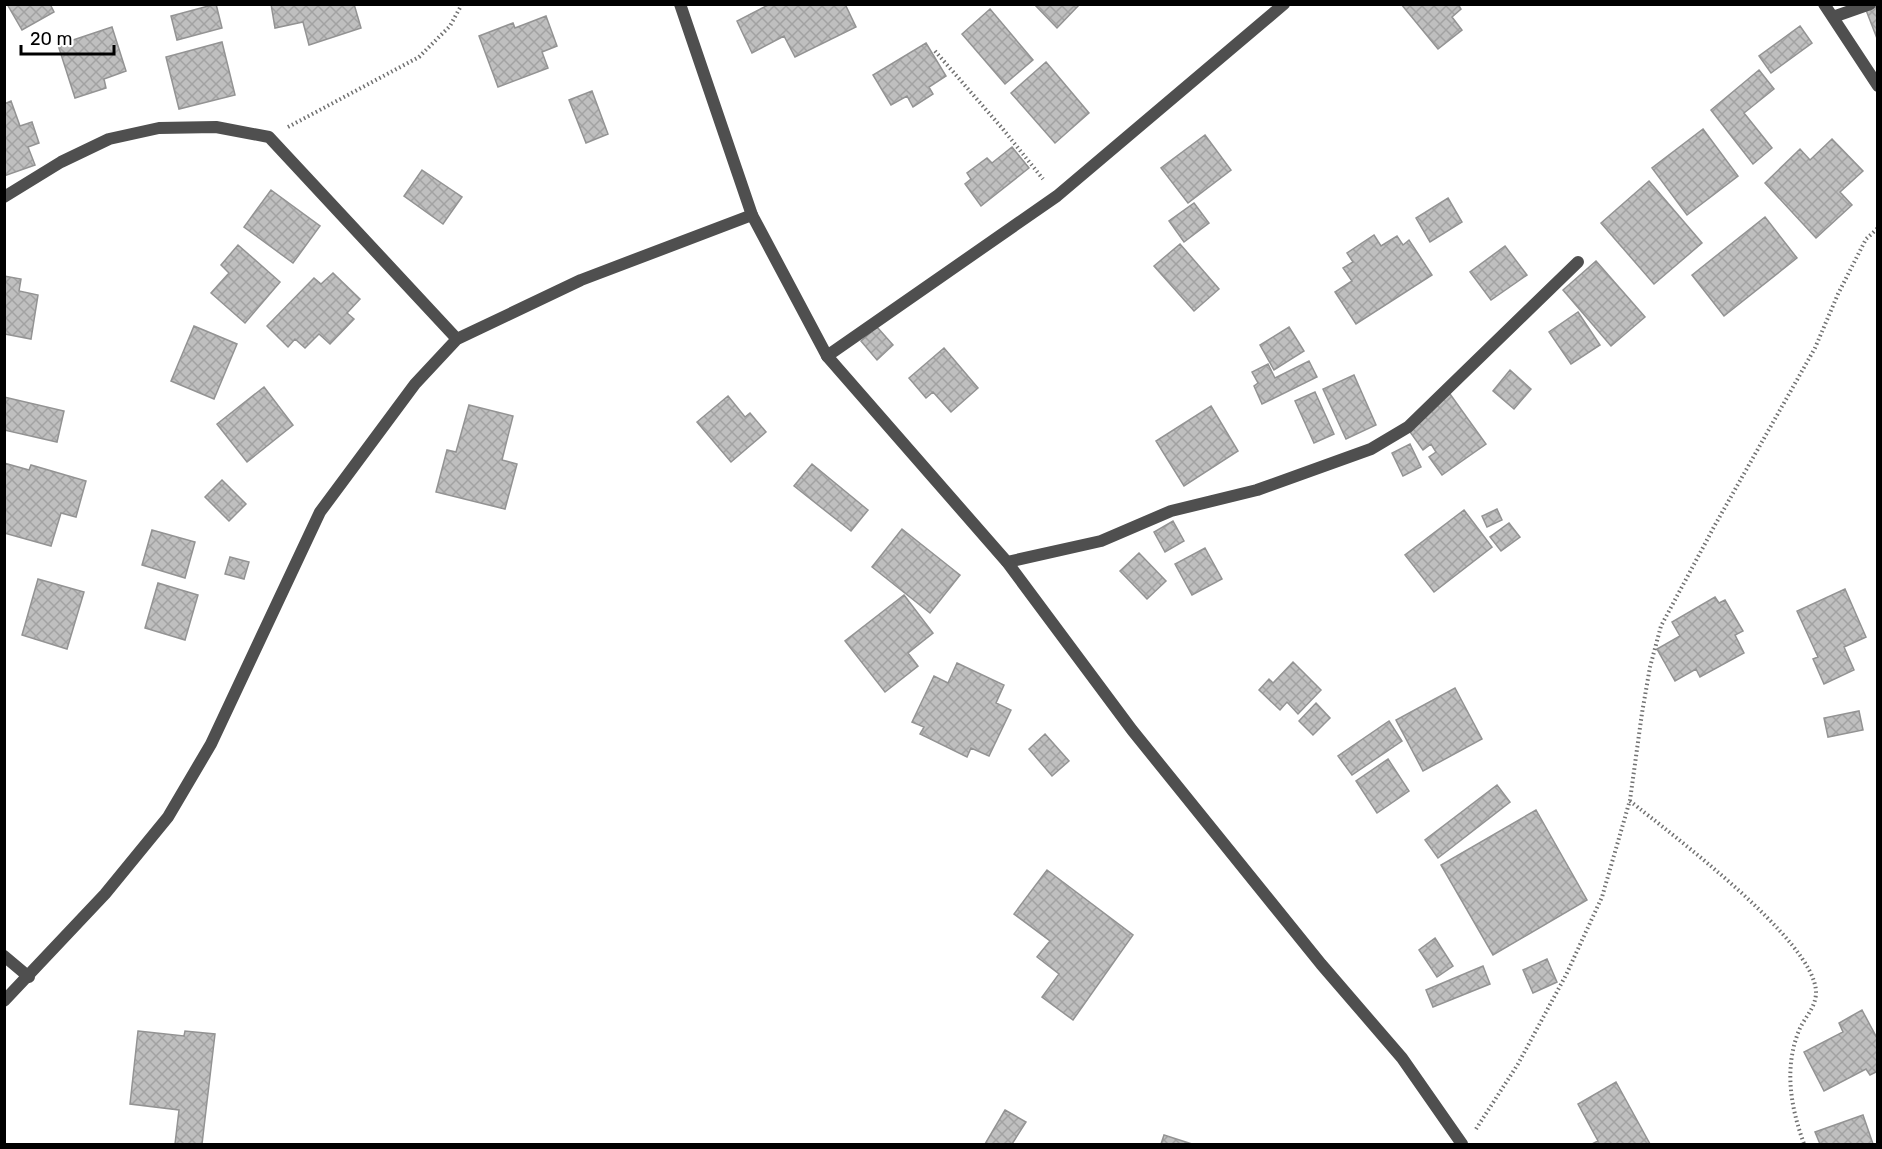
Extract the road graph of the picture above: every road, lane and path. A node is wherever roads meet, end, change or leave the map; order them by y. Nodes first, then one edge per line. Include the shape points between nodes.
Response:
1 (462, 4) edge
2 (680, 4) edge
3 (1284, 4) edge
4 (1824, 4) edge
5 (1870, 4) edge
6 (1833, 17) junction
7 (934, 51) dead end
8 (1878, 86) edge
9 (269, 137) junction
10 (1057, 196) junction
11 (4, 197) edge
12 (752, 215) junction
13 (1878, 228) edge
14 (1578, 262) dead end
15 (457, 339) junction
16 (827, 356) junction
17 (1007, 562) junction
18 (1630, 800) junction
19 (4, 956) edge
20 (29, 977) junction
21 (4, 1001) edge
22 (1473, 1134) dead end
23 (1462, 1144) edge
24 (1804, 1144) edge

1 - 9 path via 450,26 419,57
2 - 12 street
3 - 10 street
4 - 6 street
5 - 6 street
6 - 8 street
7 - 10 path
9 - 11 street via 216,127 159,128 109,139 60,162
9 - 15 street
10 - 16 street
12 - 15 street via 581,280
12 - 16 street
13 - 18 path via 1866,239 1815,348 1661,626 1650,666
14 - 17 street via 1408,427 1371,449 1257,490 1172,511 1101,541
15 - 20 street via 415,384 320,512 211,744 168,817
16 - 17 street
17 - 23 street via 1132,730 1402,1058
18 - 22 path via 1602,897 1518,1064
18 - 24 path via 1733,885 1788,939 1812,972 1816,992 1813,1009 1799,1030 1789,1076
19 - 20 street
20 - 21 street

